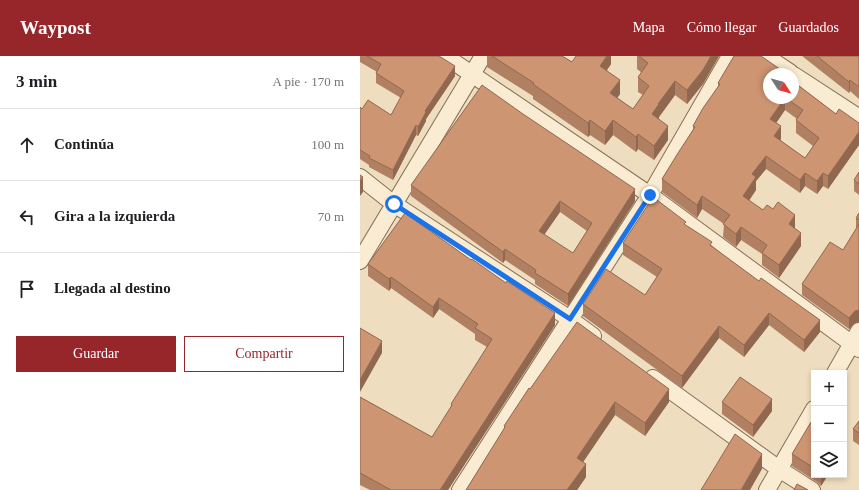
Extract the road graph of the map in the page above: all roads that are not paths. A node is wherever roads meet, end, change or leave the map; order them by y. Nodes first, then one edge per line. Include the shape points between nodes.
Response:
1 (446, 56) edge
2 (483, 56) edge
3 (730, 56) edge
4 (762, 56) edge
5 (780, 68) edge
6 (472, 74) junction
7 (799, 80) edge
8 (859, 120) edge
9 (360, 177) edge
10 (650, 195) junction
11 (394, 204) junction
12 (360, 261) edge
13 (570, 319) junction
14 (856, 342) edge
15 (608, 346) edge
16 (640, 369) edge
17 (837, 370) edge
18 (811, 414) edge
19 (779, 469) junction
20 (460, 490) edge
21 (767, 490) edge
22 (812, 490) edge

1 - 6 street
2 - 6 street
3 - 10 street
4 - 5 street
6 - 10 street
6 - 11 street
7 - 8 street
9 - 11 street
10 - 13 street
10 - 14 street
11 - 12 street
11 - 13 street
13 - 15 street
13 - 20 street
14 - 17 street
16 - 19 street
18 - 19 street
19 - 21 street
19 - 22 street

